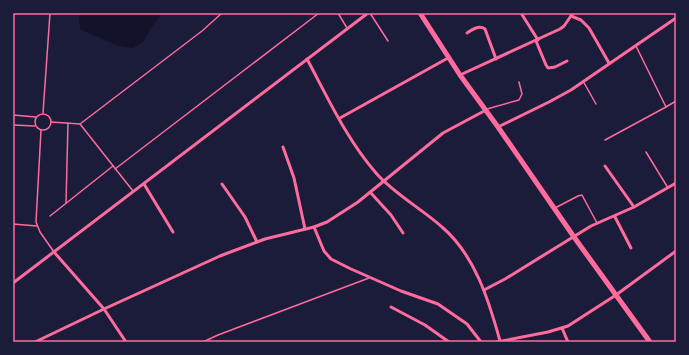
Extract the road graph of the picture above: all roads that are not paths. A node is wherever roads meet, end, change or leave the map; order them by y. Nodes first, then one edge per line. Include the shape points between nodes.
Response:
1 (50, 13) edge
2 (222, 13) edge
3 (319, 13) edge
4 (338, 13) edge
5 (369, 13) edge
6 (420, 13) edge
7 (521, 13) edge
8 (572, 15) edge
9 (676, 18) edge
10 (347, 29) junction
11 (467, 32) dead end
12 (537, 40) junction
13 (388, 41) dead end
14 (636, 45) junction
15 (448, 58) junction
16 (308, 59) junction
17 (496, 59) junction
18 (567, 61) dead end
19 (609, 64) junction
20 (460, 75) junction
21 (583, 81) junction
22 (519, 82) dead end
23 (676, 101) edge
24 (596, 104) dead end
25 (666, 107) junction
26 (486, 110) junction
27 (43, 113) junction
28 (13, 115) edge
29 (36, 117) junction
30 (340, 118) junction
31 (51, 122) junction
32 (68, 123) junction
33 (80, 124) junction
34 (13, 125) edge
35 (36, 126) junction
36 (498, 127) junction
37 (41, 130) junction
38 (605, 140) dead end
39 (283, 147) dead end
40 (646, 152) dead end
41 (113, 166) junction
42 (605, 166) dead end
43 (115, 169) junction
44 (384, 181) junction
45 (676, 183) edge
46 (144, 184) junction
47 (222, 184) dead end
48 (668, 188) junction
49 (133, 192) junction
50 (370, 192) junction
51 (66, 203) junction
52 (634, 207) junction
53 (555, 209) junction
54 (50, 216) dead end
55 (615, 217) junction
56 (597, 223) junction
57 (13, 224) edge
58 (37, 226) junction
59 (314, 228) junction
60 (305, 229) junction
61 (173, 232) dead end
62 (403, 233) dead end
63 (574, 237) junction
64 (257, 242) junction
65 (631, 248) dead end
66 (676, 251) edge
67 (54, 252) junction
68 (370, 278) junction
69 (13, 283) edge
70 (484, 290) junction
71 (616, 294) junction
72 (391, 307) dead end
73 (104, 309) junction
74 (562, 328) junction
75 (35, 342) edge
76 (126, 342) edge
77 (203, 342) edge
78 (449, 342) edge
79 (481, 342) edge
80 (499, 342) edge
81 (568, 342) edge
82 (650, 342) edge

1 - 27 lane
2 - 33 lane
3 - 43 lane
4 - 10 lane
5 - 10 street
5 - 13 lane
6 - 15 highway
7 - 12 street
8 - 12 street via 562,28
8 - 19 street via 589,28
9 - 14 street
10 - 16 street
11 - 17 street via 477,27 485,29
12 - 17 street
12 - 18 street via 548,68 555,68
14 - 19 street
14 - 25 lane
15 - 20 highway
15 - 30 street
16 - 30 street
16 - 46 street
17 - 20 street
19 - 21 street
20 - 26 highway
21 - 24 lane
21 - 36 street via 549,102
22 - 26 lane via 522,94 519,100
23 - 25 lane
25 - 38 lane
26 - 36 highway
26 - 44 street via 443,133
27 - 29 lane
27 - 31 lane
28 - 29 lane
29 - 35 lane
30 - 44 street via 366,162
31 - 32 lane
31 - 37 lane via 47,128
32 - 33 lane
32 - 51 lane
33 - 41 lane
34 - 35 lane
35 - 37 lane
36 - 53 highway
37 - 58 lane
39 - 60 street via 294,178
40 - 48 lane
41 - 43 lane
41 - 51 lane
42 - 52 street
43 - 49 lane
44 - 50 street
44 - 70 street via 453,237
45 - 48 street
46 - 49 street
46 - 61 street
47 - 64 street via 245,217
48 - 52 street
49 - 67 street
50 - 59 street via 335,218
50 - 62 street
51 - 54 lane
52 - 55 street
53 - 56 lane via 582,195
53 - 63 highway
55 - 56 street
55 - 65 street
56 - 63 street
57 - 58 lane
58 - 67 lane
59 - 60 street
59 - 68 street via 328,256
60 - 64 street
63 - 70 street
63 - 71 highway
64 - 73 street via 220,256
66 - 71 street
67 - 69 street
67 - 73 street
68 - 77 lane
68 - 79 street via 438,304 467,324
70 - 80 street
71 - 74 street
71 - 82 highway
72 - 78 street via 425,325
73 - 75 street
73 - 76 street
74 - 80 street
74 - 81 street

